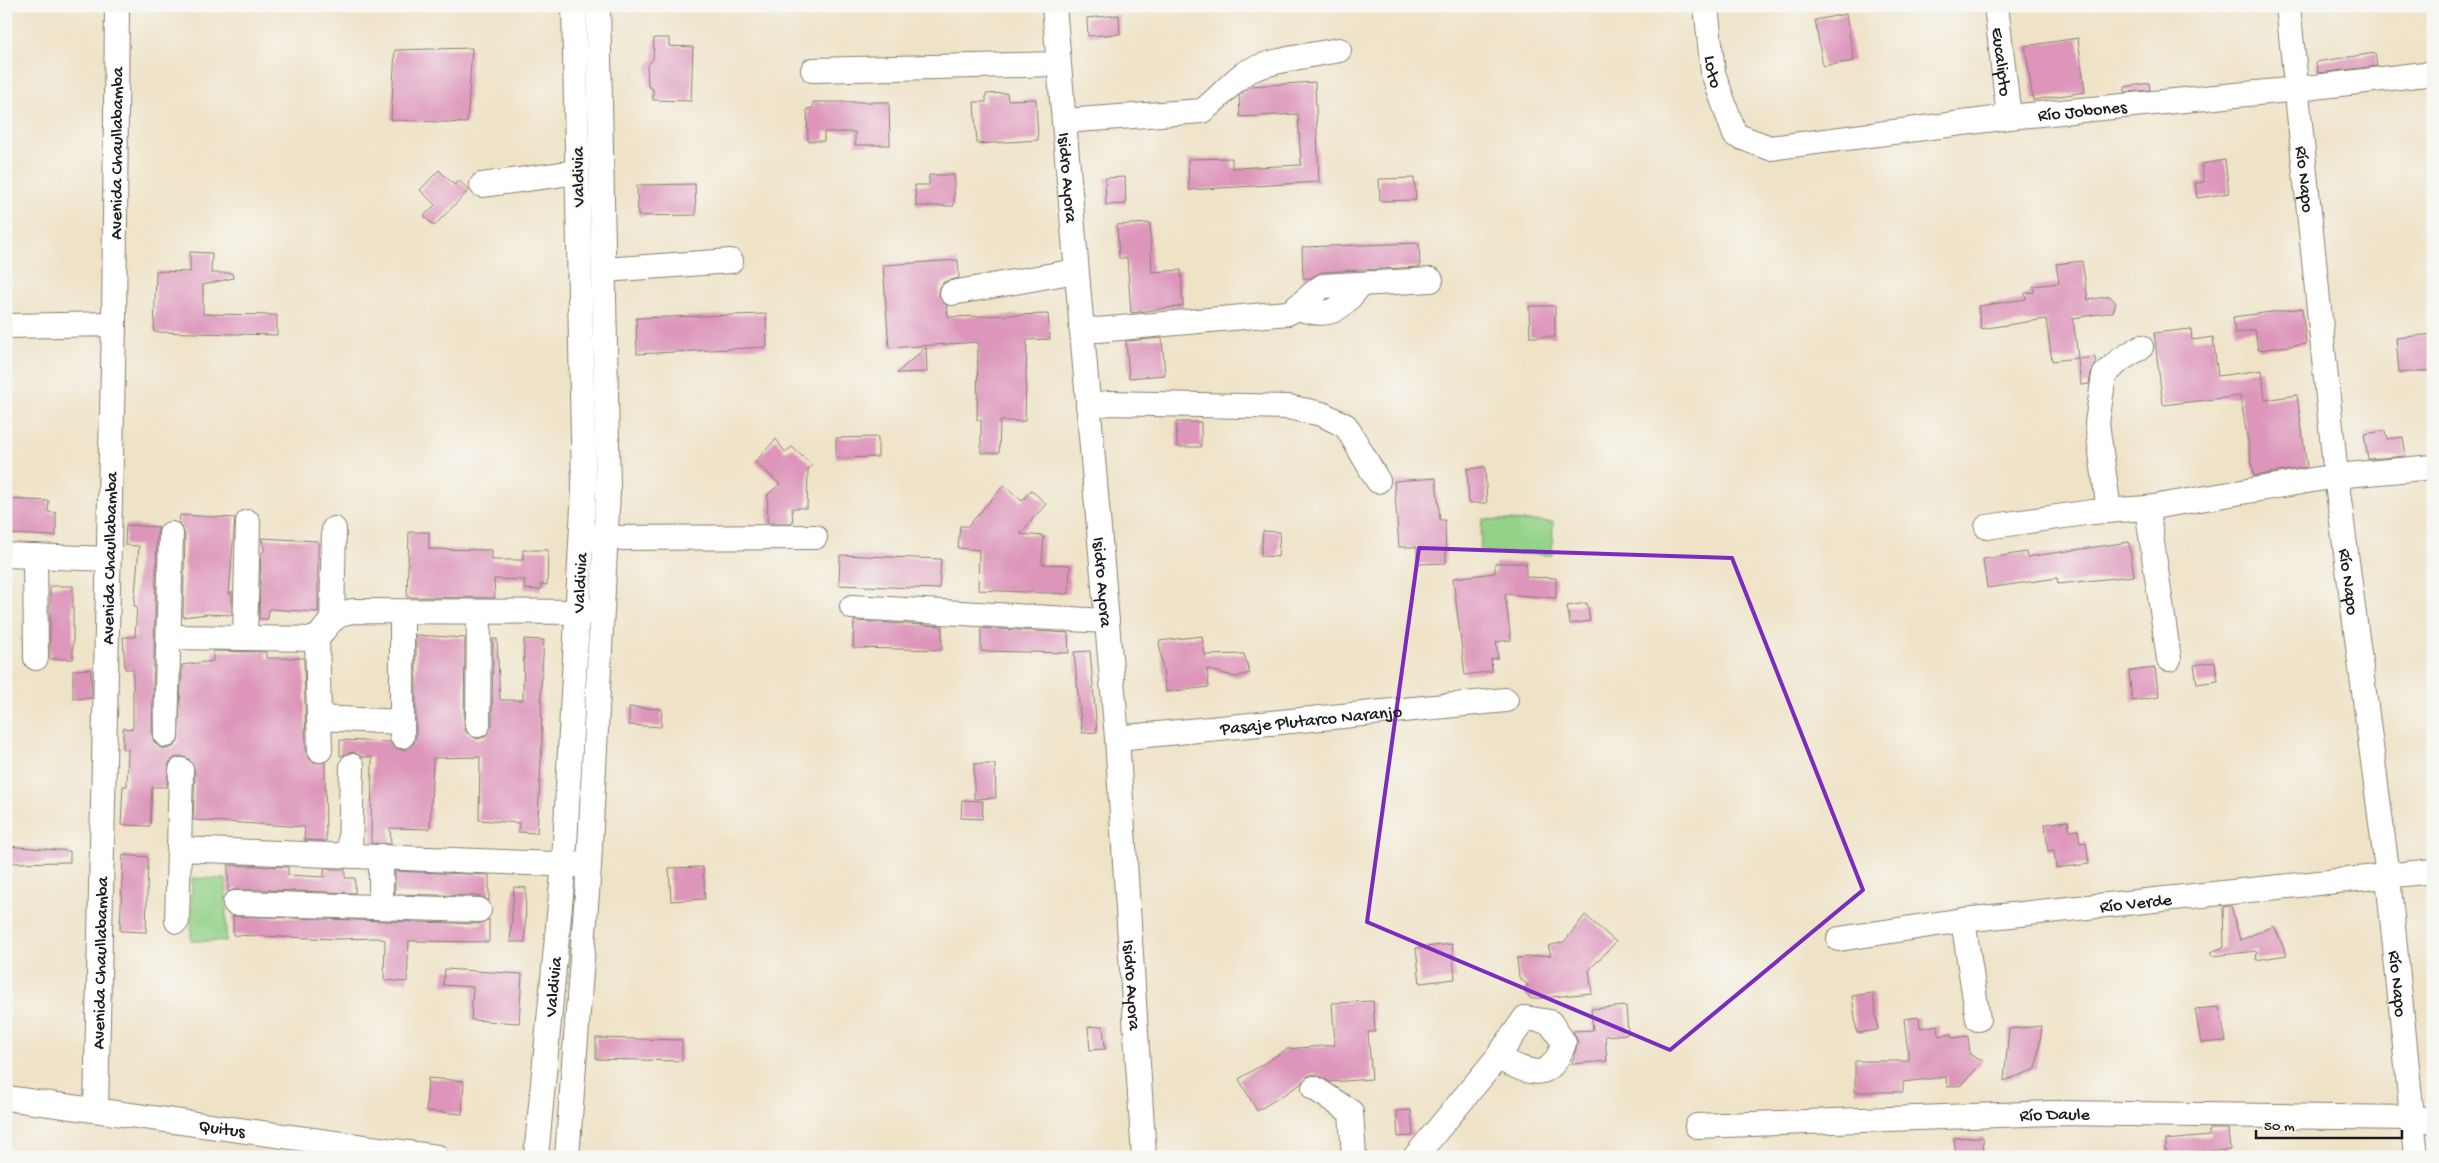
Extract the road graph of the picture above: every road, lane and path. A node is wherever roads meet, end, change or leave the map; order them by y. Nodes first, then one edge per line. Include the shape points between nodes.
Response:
1 (117, 6) edge
2 (574, 6) edge
3 (598, 6) edge
4 (1054, 6) edge
5 (1706, 6) edge
6 (1996, 6) edge
7 (2288, 6) edge
8 (1339, 50) dead end
9 (1058, 64) junction
10 (813, 70) dead end
11 (2433, 73) edge
12 (2298, 89) junction
13 (2009, 117) junction
14 (1064, 121) junction
15 (1735, 135) joint
16 (601, 154) junction
17 (577, 164) junction
18 (482, 185) dead end
19 (731, 261) dead end
20 (604, 270) junction
21 (1076, 271) junction
22 (1430, 280) dead end
23 (952, 293) dead end
24 (114, 324) junction
25 (6, 326) edge
26 (1081, 328) junction
27 (2140, 347) dead end
28 (1088, 406) junction
29 (2433, 467) edge
30 (2336, 476) junction
31 (1378, 481) dead end
32 (2146, 508) junction
33 (2109, 511) junction
34 (248, 522) dead end
35 (1987, 528) dead end
36 (334, 529) dead end
37 (171, 534) dead end
38 (814, 537) dead end
39 (582, 538) junction
40 (606, 539) junction
41 (6, 555) edge
42 (35, 556) junction
43 (108, 559) junction
44 (852, 607) dead end
45 (578, 612) junction
46 (402, 613) junction
47 (479, 613) junction
48 (603, 613) junction
49 (332, 620) junction
50 (1107, 621) junction
51 (169, 637) junction
52 (245, 638) junction
53 (317, 639) junction
54 (36, 658) dead end
55 (2169, 659) dead end
56 (1506, 700) dead end
57 (319, 718) junction
58 (478, 725) dead end
59 (166, 735) dead end
60 (1117, 738) junction
61 (320, 750) dead end
62 (352, 766) dead end
63 (181, 770) dead end
64 (179, 849) junction
65 (350, 855) junction
66 (381, 856) junction
67 (564, 863) junction
68 (589, 866) junction
69 (2433, 871) edge
70 (2388, 877) junction
71 (234, 903) dead end
72 (381, 906) junction
73 (479, 910) dead end
74 (1963, 920) junction
75 (177, 921) dead end
76 (1839, 939) dead end
77 (1978, 1019) dead end
78 (547, 1052) junction
79 (573, 1055) junction
80 (1497, 1058) dead end
81 (1314, 1088) dead end
82 (6, 1098) edge
83 (96, 1109) junction
84 (2423, 1120) edge
85 (1697, 1126) dead end
86 (437, 1157) edge
87 (536, 1157) edge
88 (567, 1157) edge
89 (1144, 1157) edge
90 (1354, 1157) edge
91 (1415, 1157) edge
92 (2416, 1157) edge

1 - 24 street, Avenida Chaullabamba
2 - 17 street, Valdivia
3 - 16 street, Valdivia
4 - 9 street, Isidro Ayora
5 - 15 street, Loto via 1713,73
6 - 13 street, Eucalipto
7 - 12 street, Río Napo
8 - 14 street via 1259,67 1242,75 1202,112
9 - 10 street
9 - 14 street, Isidro Ayora
11 - 12 street, Río Jobones
12 - 13 street, Río Jobones
12 - 30 street, Río Napo
13 - 15 street, Río Jobones via 1770,148
14 - 21 street, Isidro Ayora
16 - 17 street
16 - 20 street, Valdivia
17 - 18 street
17 - 39 street, Valdivia via 584,488
19 - 20 street
20 - 40 street, Valdivia
21 - 23 street
21 - 26 street, Isidro Ayora
22 - 26 street via 1323,286 1288,313 1098,330
24 - 25 street
24 - 43 street, Avenida Chaullabamba
26 - 28 street, Isidro Ayora
27 - 33 street via 2104,375 2097,423
28 - 31 street via 1109,403 1288,407 1322,414 1346,426
28 - 50 street, Isidro Ayora
29 - 30 street
30 - 32 street
30 - 70 street, Río Napo
32 - 33 street
32 - 55 street
33 - 35 street
34 - 52 street
36 - 49 street
37 - 51 street
38 - 40 street
39 - 40 street
39 - 45 street, Valdivia
40 - 48 street, Valdivia
41 - 42 street
42 - 43 street
42 - 54 street
43 - 83 street, Avenida Chaullabamba
44 - 50 street
45 - 47 street
45 - 48 street
45 - 67 street, Valdivia
46 - 47 street
46 - 49 street via 352,612 340,614
46 - 57 street via 402,729
47 - 58 street
48 - 68 street, Valdivia
49 - 53 street
50 - 60 street, Isidro Ayora
51 - 52 street
51 - 59 street
52 - 53 street
53 - 57 street
56 - 60 street, Pasaje Plutarco Naranjo
57 - 61 street
60 - 89 street, Isidro Ayora
62 - 65 street
63 - 64 street
64 - 65 street
64 - 75 street
65 - 66 street
66 - 67 street
66 - 72 street
67 - 68 street
67 - 78 street, Valdivia
68 - 79 street, Valdivia
69 - 70 street, Río Verde
70 - 74 street, Río Verde
70 - 84 street, Río Napo
71 - 72 street
72 - 73 street
74 - 76 street, Río Verde
74 - 77 street
78 - 79 street
78 - 87 street, Valdivia
79 - 88 street, Valdivia
80 - 91 street
81 - 90 street via 1351,1112
82 - 83 street, Quitus
83 - 86 street, Quitus
84 - 85 street, Río Daule via 2054,1112
84 - 92 street, Río Napo

